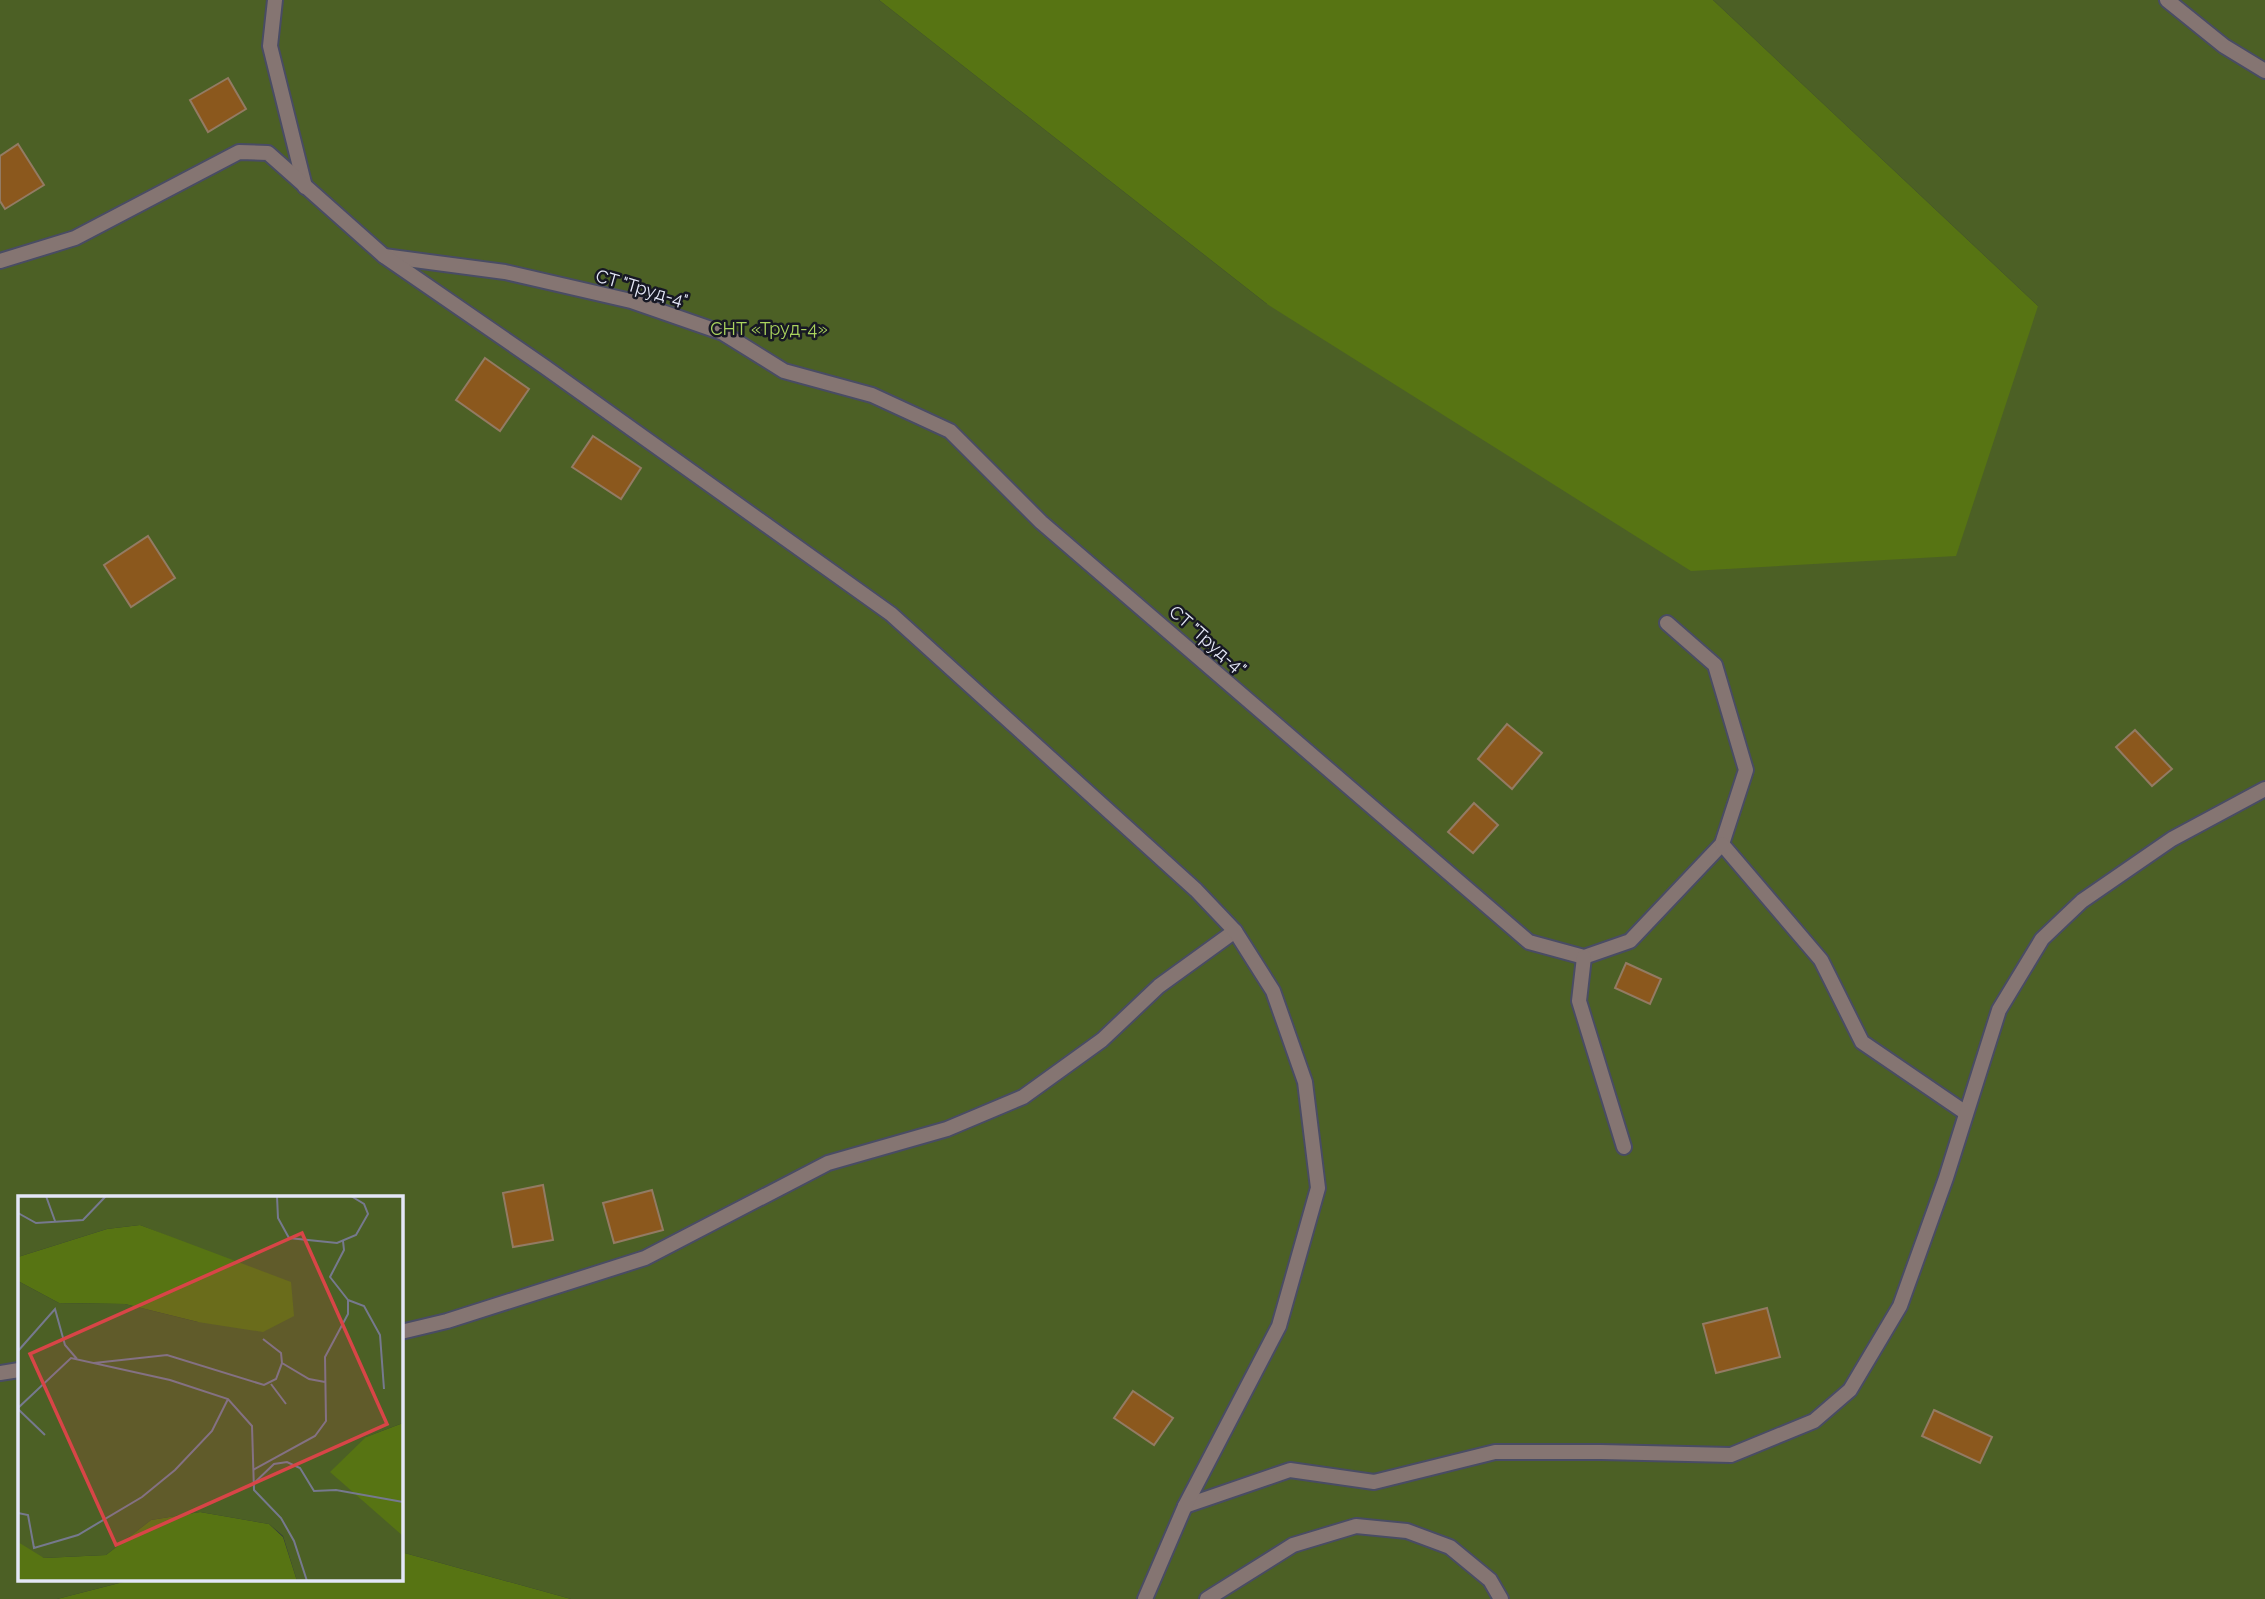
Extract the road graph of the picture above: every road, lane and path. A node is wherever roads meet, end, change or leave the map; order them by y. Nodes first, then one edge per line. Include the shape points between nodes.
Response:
1 (275, 0) edge
2 (2167, 0) edge
3 (2265, 71) edge
4 (305, 187) junction
5 (384, 256) junction
6 (0, 261) edge
7 (1667, 623) dead end
8 (2265, 789) edge
9 (1722, 844) junction
10 (1235, 931) junction
11 (1584, 957) junction
12 (1966, 1113) junction
13 (1624, 1147) dead end
14 (402, 1332) edge
15 (18, 1370) edge
16 (0, 1373) edge
17 (1185, 1506) junction
18 (1149, 1598) edge
19 (1208, 1599) edge
20 (1501, 1599) edge

1 - 4 street via 270,46
2 - 3 street via 2224,46
4 - 5 street
4 - 6 street via 268,153 239,152 75,238
5 - 10 street via 891,614 1196,890
5 - 11 street, СТ "Труд-4" via 505,272 631,301 723,333 784,371 872,395 950,431 1052,531 1529,942
7 - 9 street via 1715,664 1746,770
8 - 12 street via 2172,839 2082,901 2042,939 1999,1010
9 - 11 street via 1630,941
9 - 12 street via 1821,960 1862,1042
10 - 14 street via 1159,986 1102,1040 1023,1097 947,1129 828,1163 645,1258
10 - 17 street via 1273,991 1305,1082 1318,1188 1279,1326
11 - 13 street via 1580,1001
12 - 17 street via 1900,1306 1850,1390 1814,1421 1731,1455 1495,1452 1374,1482 1290,1470
15 - 16 street
17 - 18 street
19 - 20 street via 1293,1545 1356,1526 1407,1531 1450,1547 1490,1580

